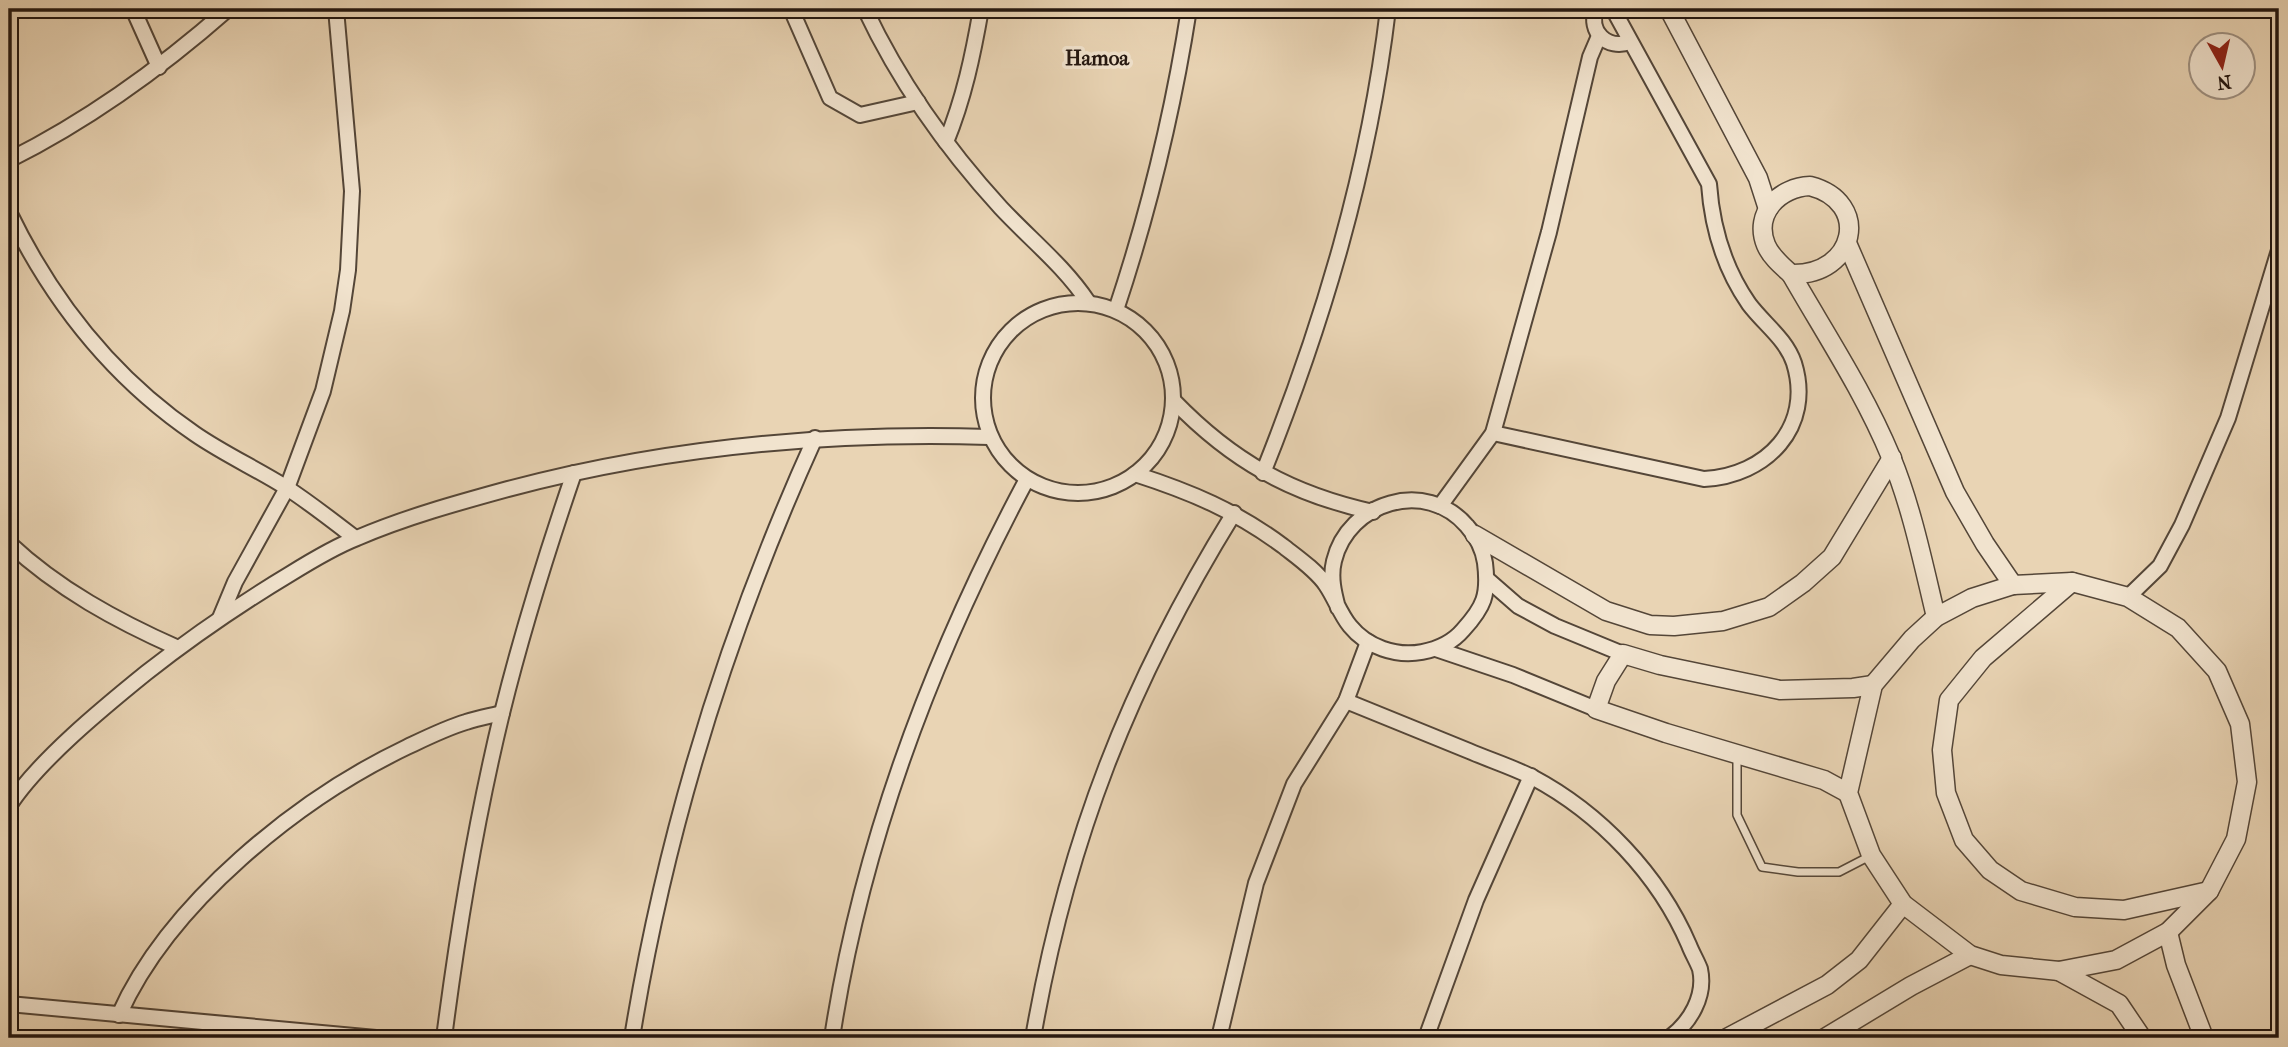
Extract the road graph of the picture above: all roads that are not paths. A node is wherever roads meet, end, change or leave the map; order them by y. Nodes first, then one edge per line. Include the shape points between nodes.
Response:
1 (132, 9) edge
2 (228, 9) edge
3 (336, 9) edge
4 (791, 9) edge
5 (865, 9) edge
6 (981, 9) edge
7 (1189, 9) edge
8 (1388, 9) edge
9 (1596, 9) edge
10 (1613, 9) edge
11 (1669, 9) edge
12 (1600, 36) junction
13 (1630, 42) junction
14 (159, 67) junction
15 (918, 102) junction
16 (946, 142) junction
17 (9, 160) edge
18 (1768, 209) junction
19 (9, 212) edge
20 (1847, 243) junction
21 (2279, 250) edge
22 (1791, 274) junction
23 (1088, 303) junction
24 (1116, 310) junction
25 (1174, 401) junction
26 (1493, 433) junction
27 (989, 437) junction
28 (815, 438) junction
29 (1892, 458) junction
30 (574, 473) junction
31 (1263, 473) junction
32 (1135, 474) junction
33 (1027, 479) junction
34 (287, 488) junction
35 (1440, 506) junction
36 (1373, 509) junction
37 (1234, 513) junction
38 (1475, 535) junction
39 (355, 538) junction
40 (9, 543) edge
41 (1487, 579) junction
42 (2072, 582) junction
43 (2013, 585) junction
44 (2129, 597) junction
45 (1338, 608) junction
46 (1936, 617) junction
47 (220, 618) junction
48 (1368, 642) junction
49 (178, 648) junction
50 (1436, 649) junction
51 (1623, 654) junction
52 (1873, 685) junction
53 (1346, 701) junction
54 (1596, 709) junction
55 (502, 713) junction
56 (1737, 755) junction
57 (1531, 776) junction
58 (1848, 793) junction
59 (11, 796) edge
60 (1871, 855) junction
61 (2209, 891) junction
62 (1903, 904) junction
63 (2168, 932) junction
64 (1970, 955) junction
65 (2059, 971) junction
66 (9, 1004) edge
67 (118, 1015) junction
68 (376, 1038) edge
69 (444, 1038) edge
70 (632, 1038) edge
71 (832, 1038) edge
72 (1033, 1038) edge
73 (1219, 1038) edge
74 (1426, 1038) edge
75 (1669, 1038) edge
76 (1727, 1038) edge
77 (1825, 1038) edge
78 (2142, 1038) edge
79 (2204, 1038) edge

1 - 14 street
2 - 14 street
3 - 34 street via 350,153 348,270 323,391
4 - 15 street via 830,98 860,115
5 - 15 street
6 - 16 street via 971,70
7 - 24 street via 1158,171
8 - 31 street via 1374,105 1343,243 1309,353
9 - 12 street via 1594,23
10 - 13 street
11 - 18 street via 1758,178
12 - 13 street via 1611,44
12 - 26 street via 1590,57 1549,232
13 - 26 street via 1709,184 1719,243 1737,284 1788,350 1798,388 1795,414 1783,440 1762,462 1720,478 1704,479
14 - 17 street via 80,121
15 - 16 street
16 - 23 street via 1000,207 1062,267
18 - 20 street via 1775,199 1798,187 1823,189 1834,196 1847,217
18 - 22 street via 1763,221 1766,246
19 - 34 street via 41,273 113,364 194,434
20 - 22 street via 1823,270
20 - 43 street via 1955,492
21 - 44 street via 2228,418 2182,525 2160,566
22 - 29 street via 1861,392
23 - 24 street
23 - 27 street via 1059,304 1032,313 1009,331 992,354 982,390
24 - 25 street via 1140,325 1159,346 1171,373
25 - 31 street via 1215,441
25 - 32 street via 1169,429 1155,454
26 - 35 street
27 - 28 street
27 - 33 street via 1005,461
28 - 30 street via 696,450
28 - 70 street via 755,578 705,720 667,859
29 - 38 street via 1832,557 1769,607 1723,621 1674,626 1629,619 1606,611
29 - 46 street via 1912,514
30 - 39 street via 480,497
30 - 55 street
31 - 36 street via 1316,497
32 - 33 street via 1110,488 1082,494 1053,491
32 - 37 street
33 - 71 street via 975,578 903,754 864,882
34 - 39 street
34 - 47 street
35 - 36 street via 1418,500 1395,501
35 - 38 street via 1460,518
36 - 45 street via 1354,523 1333,563 1332,586
37 - 45 street via 1309,569 1325,584
37 - 72 street via 1175,612 1104,771 1057,919
38 - 41 street
39 - 47 street
40 - 49 street via 76,595
41 - 50 street via 1478,613 1456,639
41 - 51 street via 1518,606
42 - 43 street
42 - 44 street
42 - 61 street via 1983,658 1949,700 1942,750 1946,793 1964,841 1990,870 2021,891 2075,907 2124,910
43 - 46 street via 1972,597
44 - 61 street via 2178,628 2217,671 2240,724 2247,782 2241,816 2236,839
45 - 48 street
46 - 52 street
47 - 49 street
48 - 50 street via 1390,652
48 - 53 street
49 - 59 street
50 - 54 street
51 - 52 street via 1780,690
51 - 54 street
52 - 58 street
53 - 57 street
53 - 73 street via 1294,784 1256,883
54 - 56 street
55 - 67 street via 464,722 394,753 328,792 265,838 180,923 131,987
55 - 69 street via 468,877
56 - 58 street via 1824,780
56 - 60 lane via 1737,815 1762,867 1839,872
57 - 74 street via 1476,900
57 - 75 street via 1619,843 1656,888 1683,932 1700,970 1700,992 1692,1014
58 - 60 street
60 - 62 street
61 - 63 street
62 - 64 street
62 - 76 street via 1858,960 1827,985
63 - 65 street via 2116,960
63 - 79 street
64 - 65 street via 2001,965
64 - 77 street
65 - 78 street via 2119,1004
66 - 67 street
67 - 68 street

